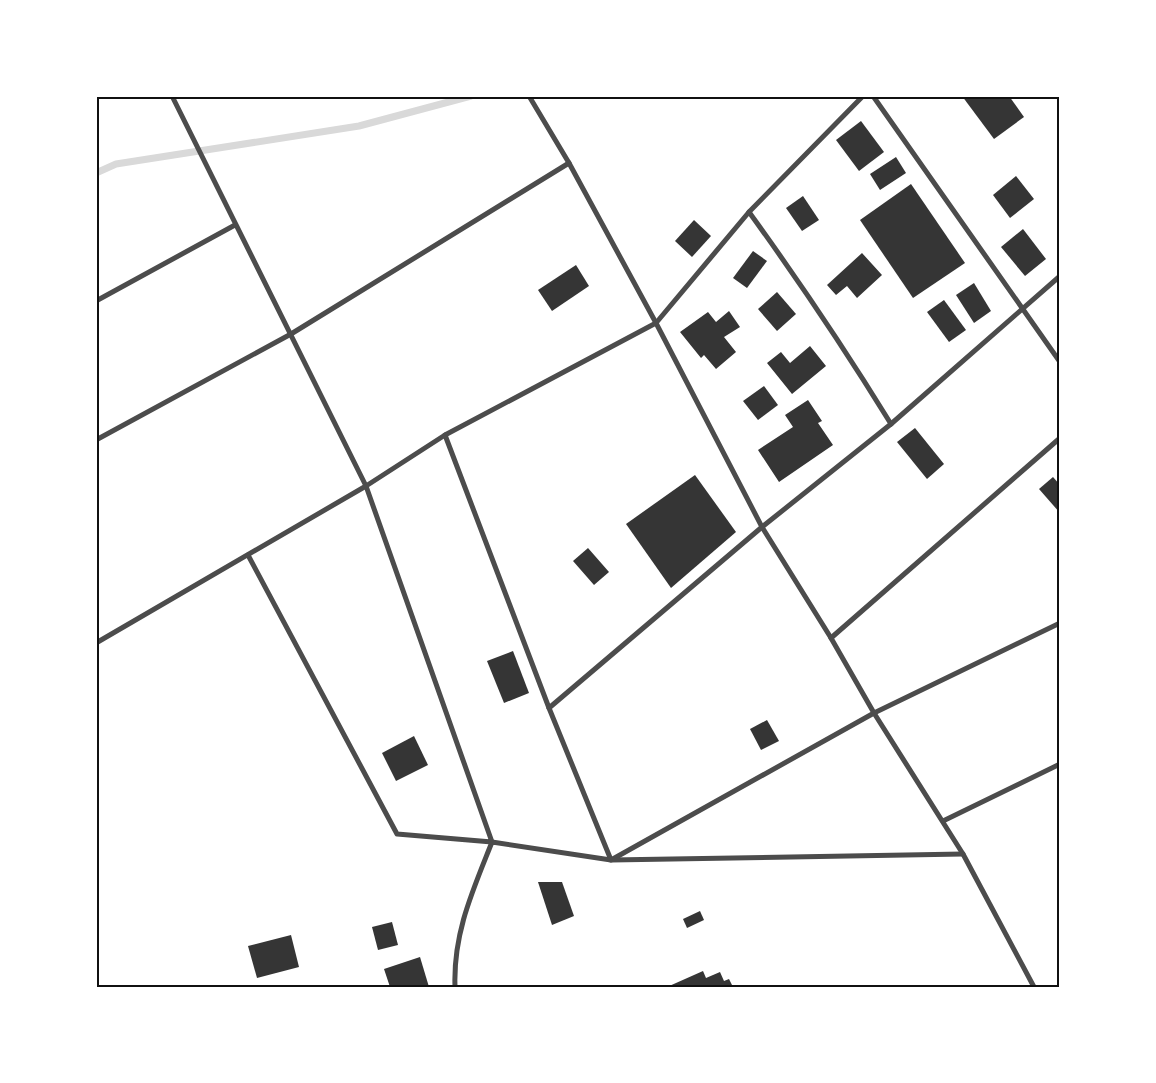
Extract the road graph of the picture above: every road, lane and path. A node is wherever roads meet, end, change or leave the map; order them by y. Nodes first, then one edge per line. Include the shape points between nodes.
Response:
1 (172, 96) edge
2 (530, 96) edge
3 (863, 96) edge
4 (874, 96) edge
5 (569, 163) junction
6 (749, 212) junction
7 (235, 225) junction
8 (1060, 276) edge
9 (96, 301) edge
10 (1022, 309) junction
11 (656, 323) junction
12 (291, 334) junction
13 (1060, 362) edge
14 (891, 424) junction
15 (445, 434) junction
16 (1060, 438) edge
17 (96, 440) edge
18 (366, 486) junction
19 (762, 527) junction
20 (248, 555) junction
21 (1060, 623) edge
22 (830, 638) junction
23 (96, 643) edge
24 (549, 708) junction
25 (874, 713) junction
26 (1060, 764) edge
27 (943, 822) junction
28 (492, 842) junction
29 (963, 854) junction
30 (611, 860) junction
31 (455, 987) edge
32 (1034, 987) edge

1 - 7 street
2 - 5 street
3 - 6 street
4 - 10 street
5 - 11 street
5 - 12 street
6 - 11 street
6 - 14 street via 848,355
7 - 9 street
7 - 12 street
8 - 10 street
10 - 13 street
10 - 14 street
11 - 15 street
11 - 19 street
12 - 17 street
12 - 18 street
14 - 19 street
15 - 18 street
15 - 24 street
16 - 22 street
18 - 20 street
18 - 28 street
19 - 22 street
19 - 24 street
20 - 23 street
20 - 28 street via 397,834
21 - 25 street
22 - 25 street
24 - 30 street
25 - 27 street
25 - 30 street
26 - 27 street
27 - 29 street
28 - 30 street
28 - 31 street via 463,916 457,944
29 - 30 street
29 - 32 street

